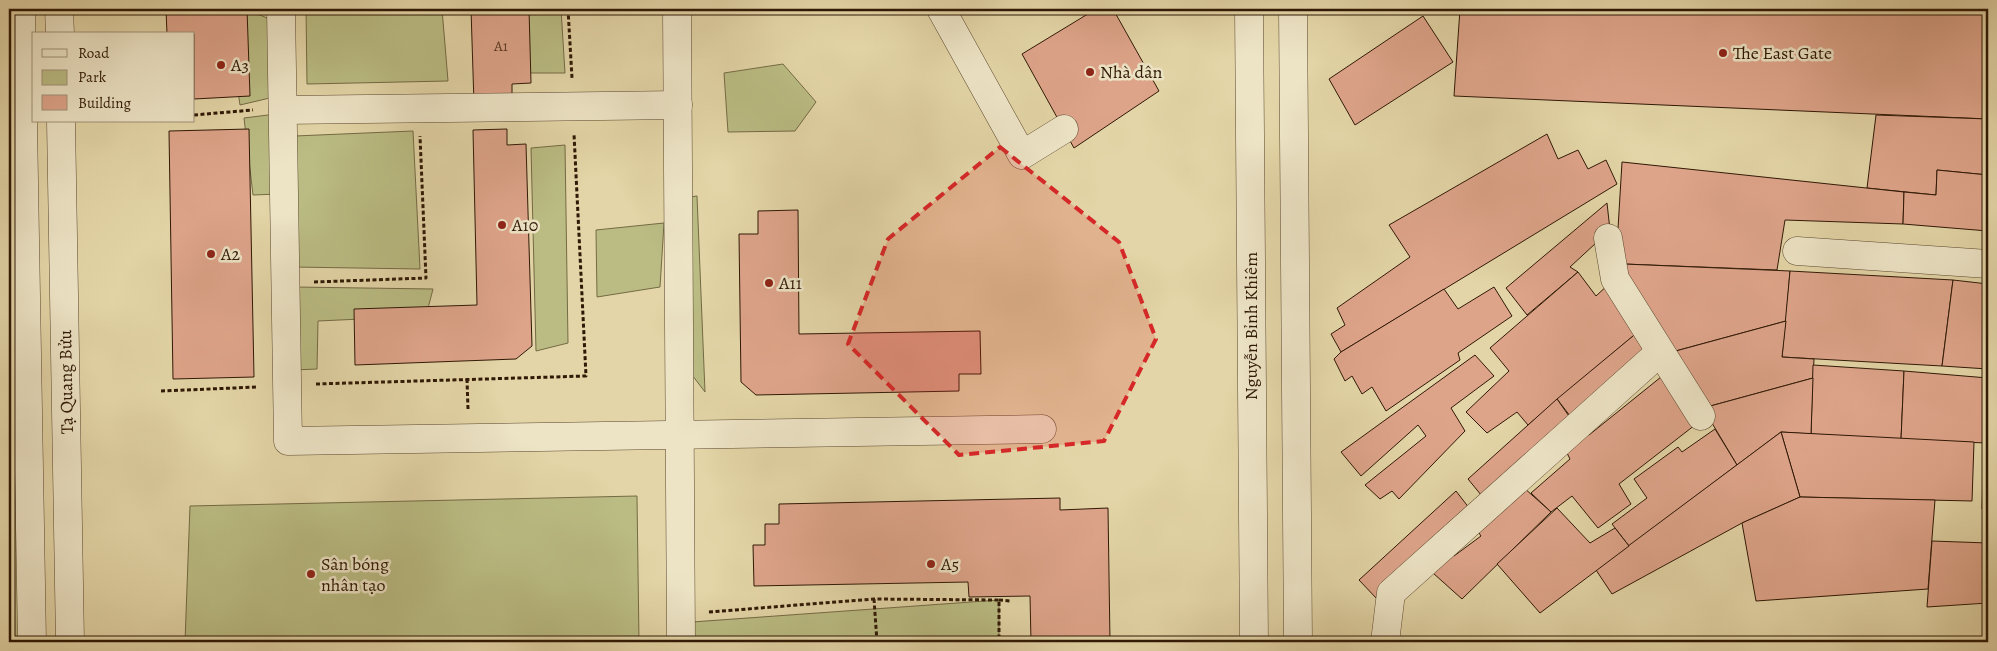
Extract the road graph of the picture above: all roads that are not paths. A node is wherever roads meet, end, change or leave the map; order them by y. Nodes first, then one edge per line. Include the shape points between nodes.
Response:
1 (21, 9) edge
2 (60, 9) edge
3 (281, 9) edge
4 (677, 9) edge
5 (941, 9) edge
6 (1249, 9) edge
7 (1293, 9) edge
8 (60, 32) edge
9 (678, 105) junction
10 (283, 109) junction
11 (61, 122) edge
12 (1064, 129) dead end
13 (16, 217) edge
14 (1608, 238) dead end
15 (1797, 251) dead end
16 (1988, 264) edge
17 (64, 306) junction
18 (26, 307) junction
19 (1660, 352) junction
20 (18, 402) edge
21 (1701, 416) dead end
22 (1042, 429) dead end
23 (680, 435) junction
24 (32, 642) edge
25 (70, 642) edge
26 (681, 642) edge
27 (1254, 642) edge
28 (1298, 642) edge
29 (1385, 642) edge

1 - 13 street
2 - 8 street
3 - 10 street
4 - 9 street
5 - 12 street via 1022,155
6 - 27 street, Nguyễn Bỉnh Khiêm
7 - 28 street
9 - 10 street
9 - 23 street
10 - 23 street via 288,441
11 - 17 street, Tạ Quang Bửu
13 - 18 street
14 - 19 street via 1615,279
15 - 16 street
17 - 18 street
17 - 25 street, Tạ Quang Bửu
18 - 20 street
19 - 21 street
19 - 29 street via 1390,593
20 - 24 street
22 - 23 street
23 - 26 street

